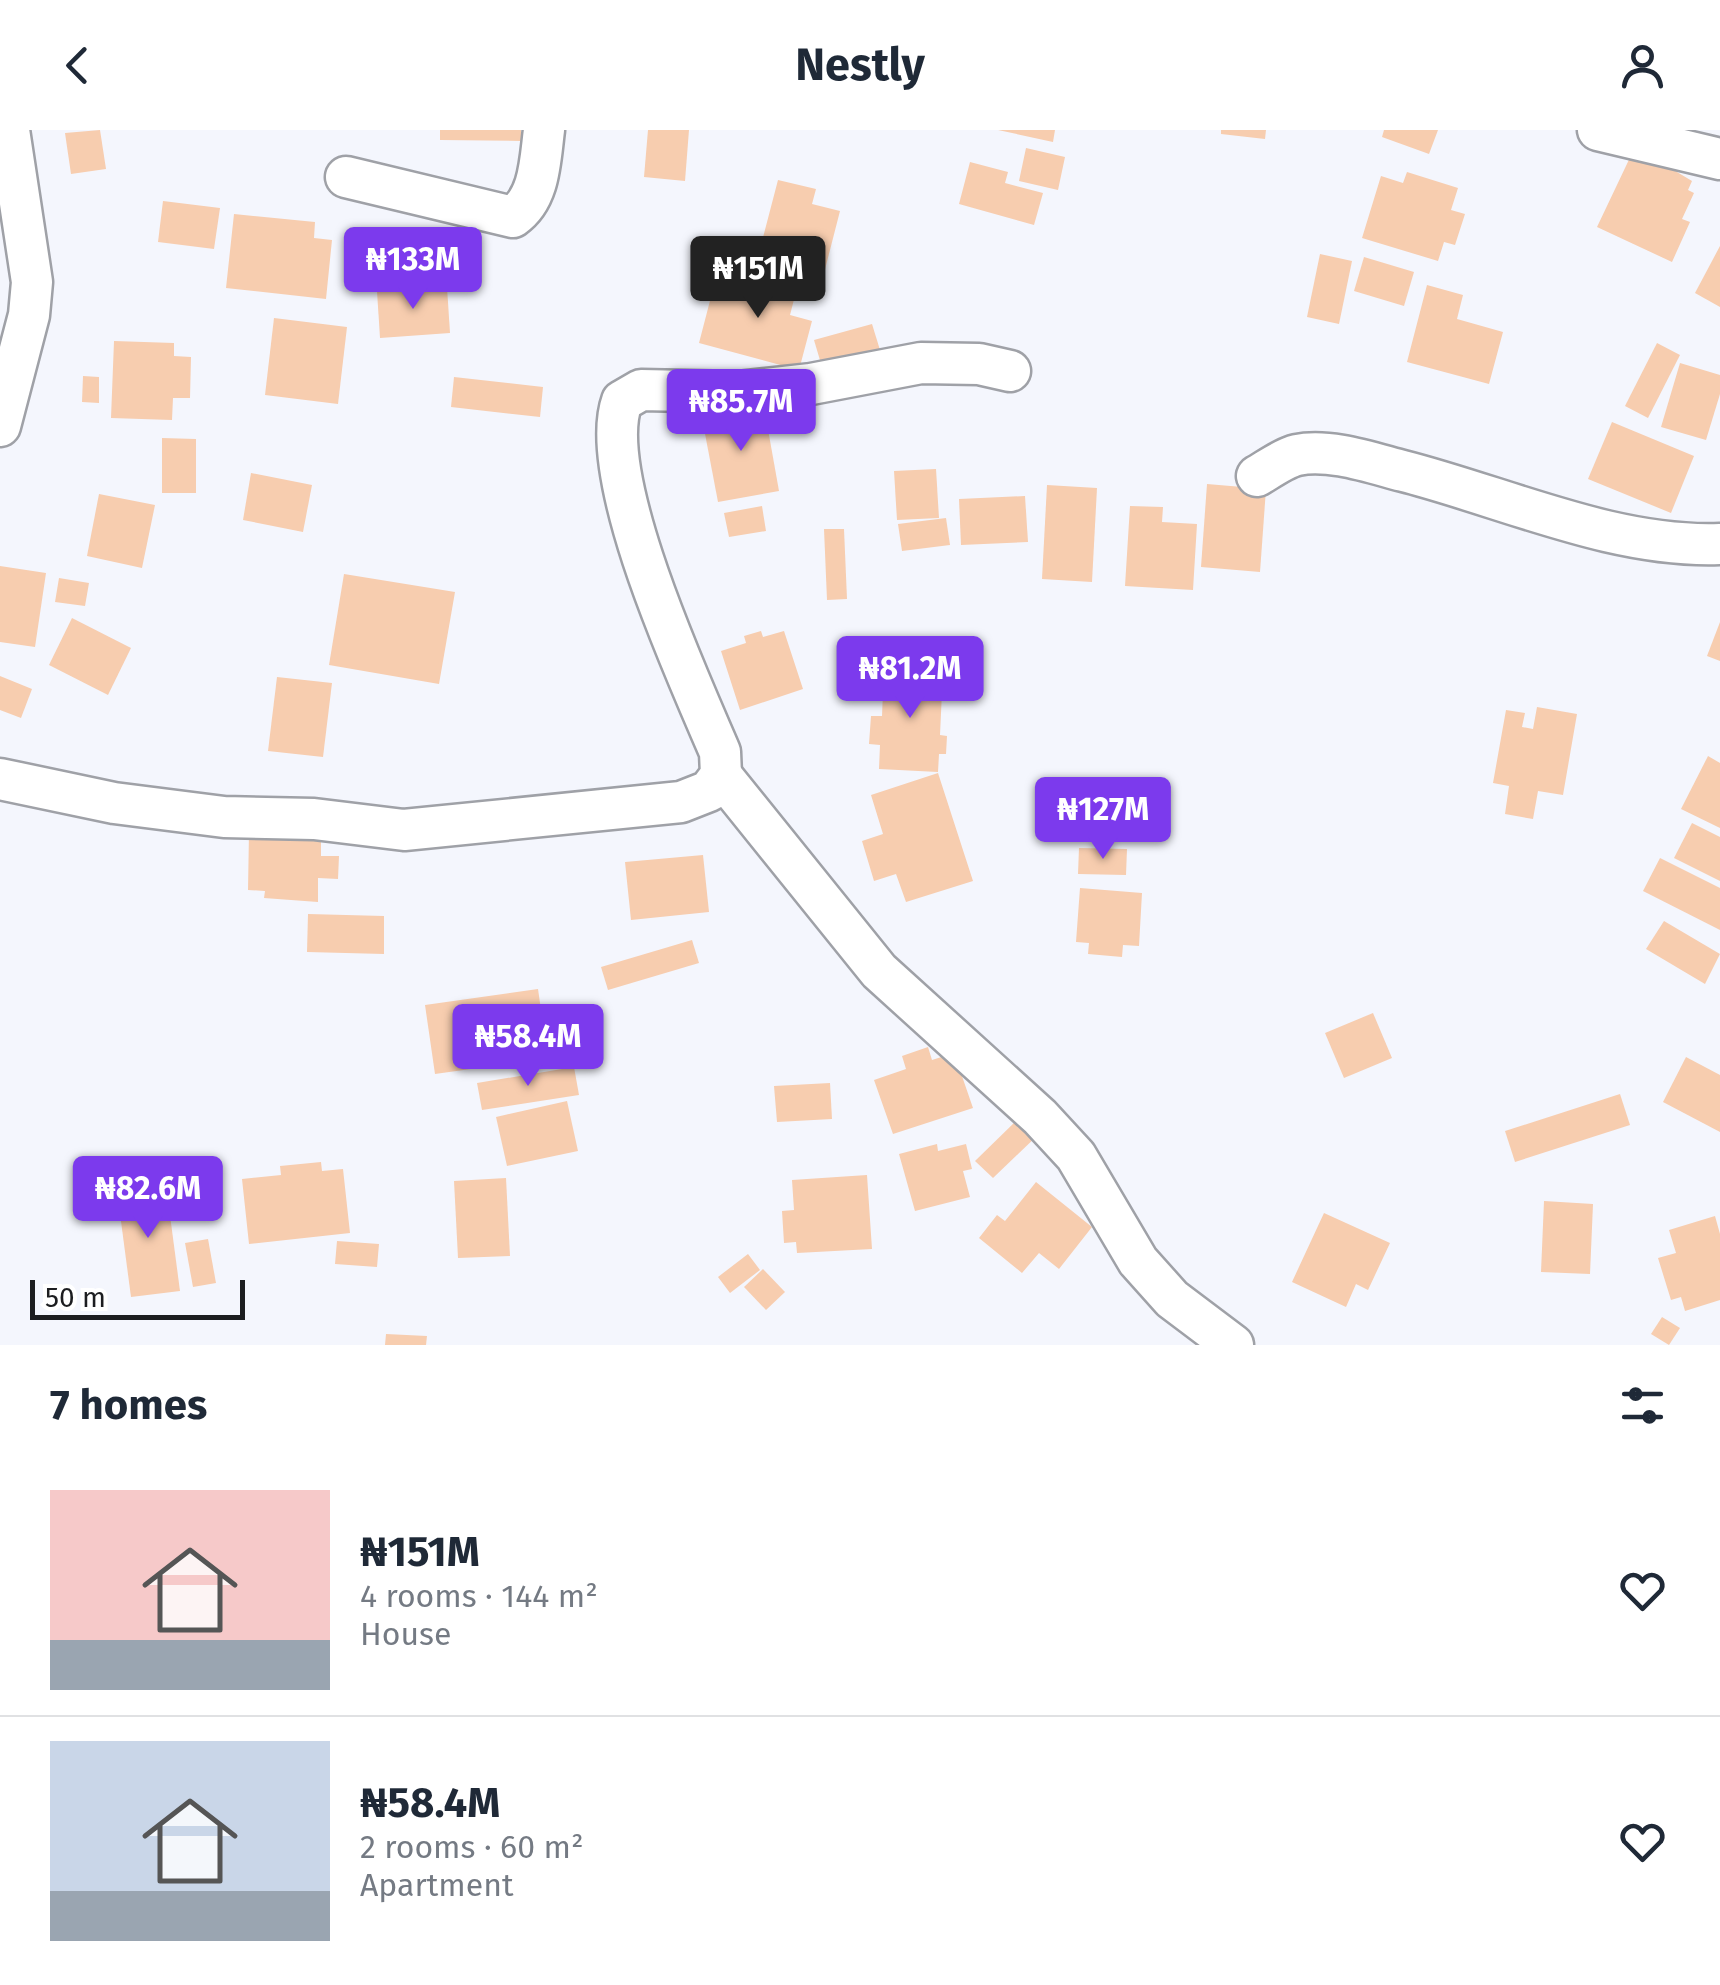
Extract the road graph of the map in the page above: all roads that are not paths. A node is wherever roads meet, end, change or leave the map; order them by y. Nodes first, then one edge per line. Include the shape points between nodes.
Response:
1 (9, 130) edge
2 (544, 130) edge
3 (1598, 130) edge
4 (1720, 159) edge
5 (346, 177) dead end
6 (1010, 371) dead end
7 (0, 426) edge
8 (1257, 476) dead end
9 (1720, 544) edge
10 (721, 775) junction
11 (0, 779) edge
12 (1232, 1345) edge

1 - 7 street via 32,282
2 - 5 street via 535,186 526,208 513,217
3 - 4 street
6 - 10 street via 921,364 737,392 642,390 622,401 616,438 656,606 720,752
8 - 9 street via 1298,455 1356,459 1604,530 1660,543
10 - 11 street via 709,791 681,802 404,830 206,815
10 - 12 street via 879,971 1076,1156 1118,1232 1160,1287

